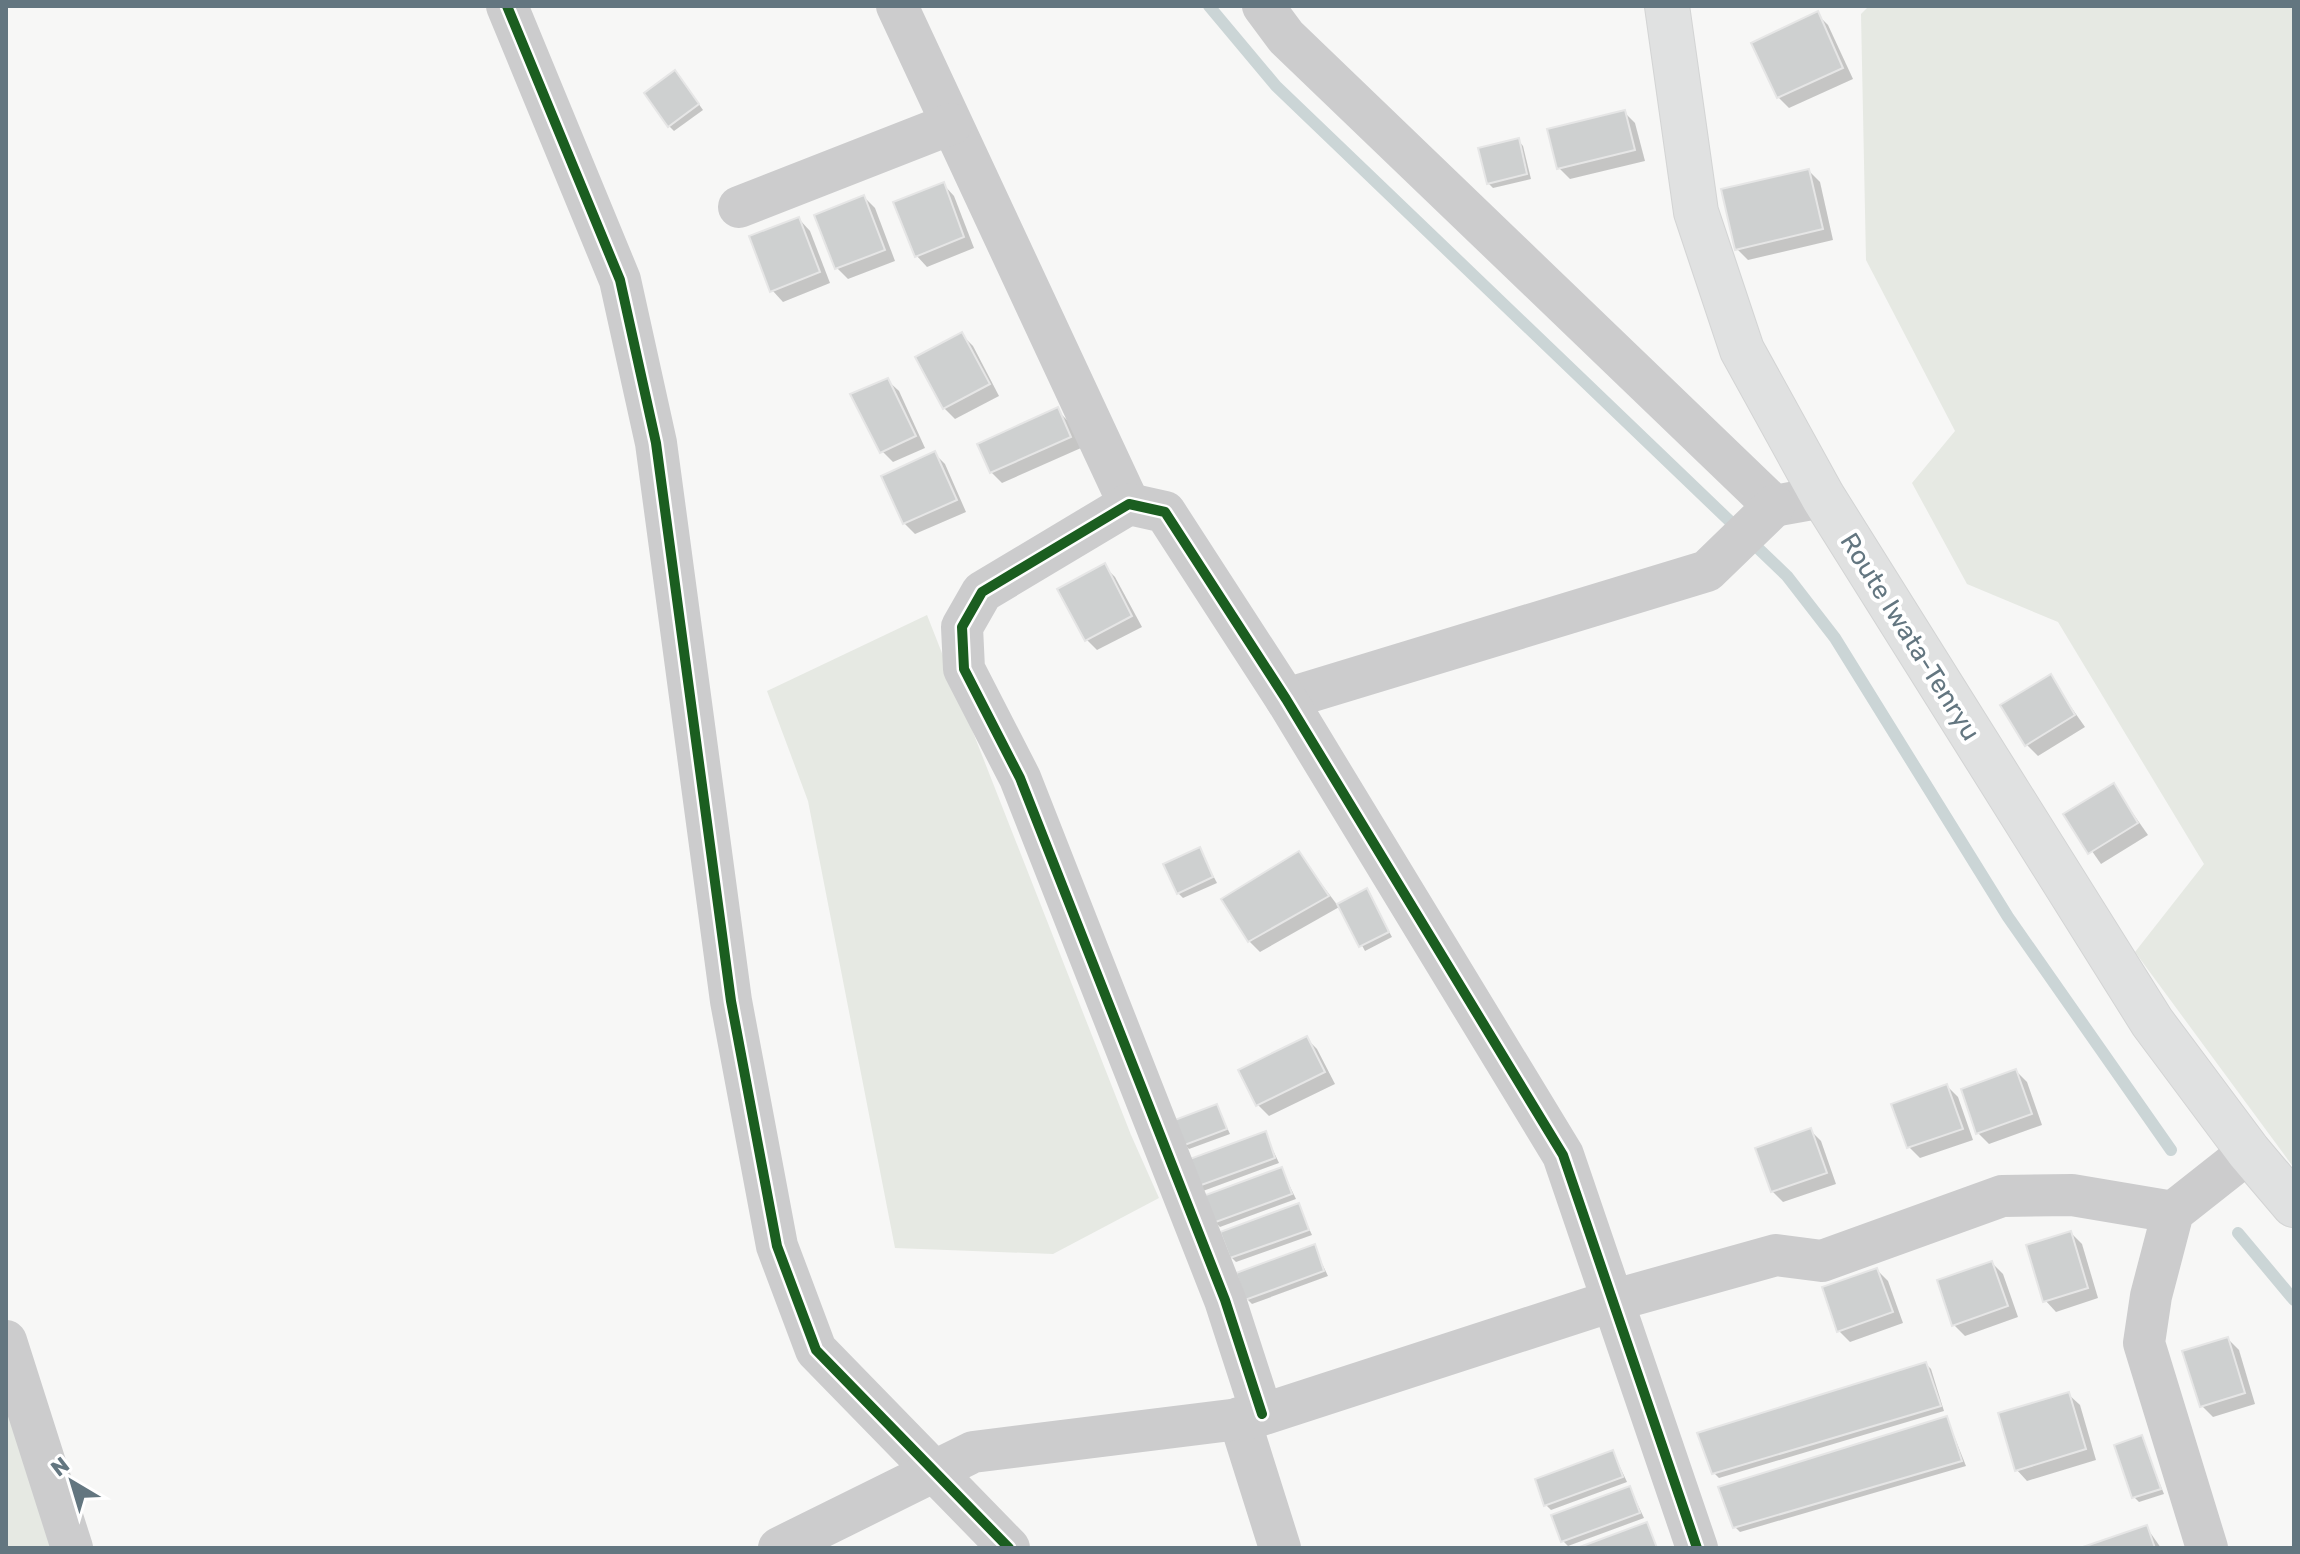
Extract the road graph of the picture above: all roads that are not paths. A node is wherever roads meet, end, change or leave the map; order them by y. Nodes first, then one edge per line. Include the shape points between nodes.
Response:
1 (507, 6) edge
2 (897, 6) edge
3 (1263, 6) edge
4 (1667, 6) edge
5 (951, 124) junction
6 (739, 207) dead end
7 (1823, 497) junction
8 (1129, 504) junction
9 (1759, 522) junction
10 (1286, 699) junction
11 (2249, 1152) junction
12 (2294, 1205) edge
13 (2173, 1212) junction
14 (1615, 1300) junction
15 (6, 1341) edge
16 (1251, 1416) junction
17 (933, 1471) junction
18 (72, 1548) edge
19 (779, 1548) edge
20 (1009, 1548) edge
21 (1280, 1548) edge
22 (1697, 1548) edge
23 (2207, 1548) edge

1 - 17 street via 620,280 649,414 731,1001 777,1246 816,1350
2 - 5 street
3 - 9 street via 1286,37
4 - 7 main road, Route Iwata-Tenryu via 1696,212 1742,350
5 - 6 street
5 - 8 street
7 - 9 street
7 - 11 main road, Route Iwata-Tenryu via 2152,1022
8 - 10 street via 1165,512
8 - 16 street via 982,592 962,627 964,669 1025,793 1225,1300
9 - 10 street via 1707,571
10 - 14 street via 1563,1155
11 - 12 main road, Route Iwata-Tenryu
11 - 13 street
13 - 14 street via 2072,1195 2002,1196 1822,1261 1776,1255
13 - 23 street via 2144,1343
14 - 16 street
14 - 22 street
15 - 18 street
16 - 17 street via 973,1452
16 - 21 street
17 - 19 street
17 - 20 street

